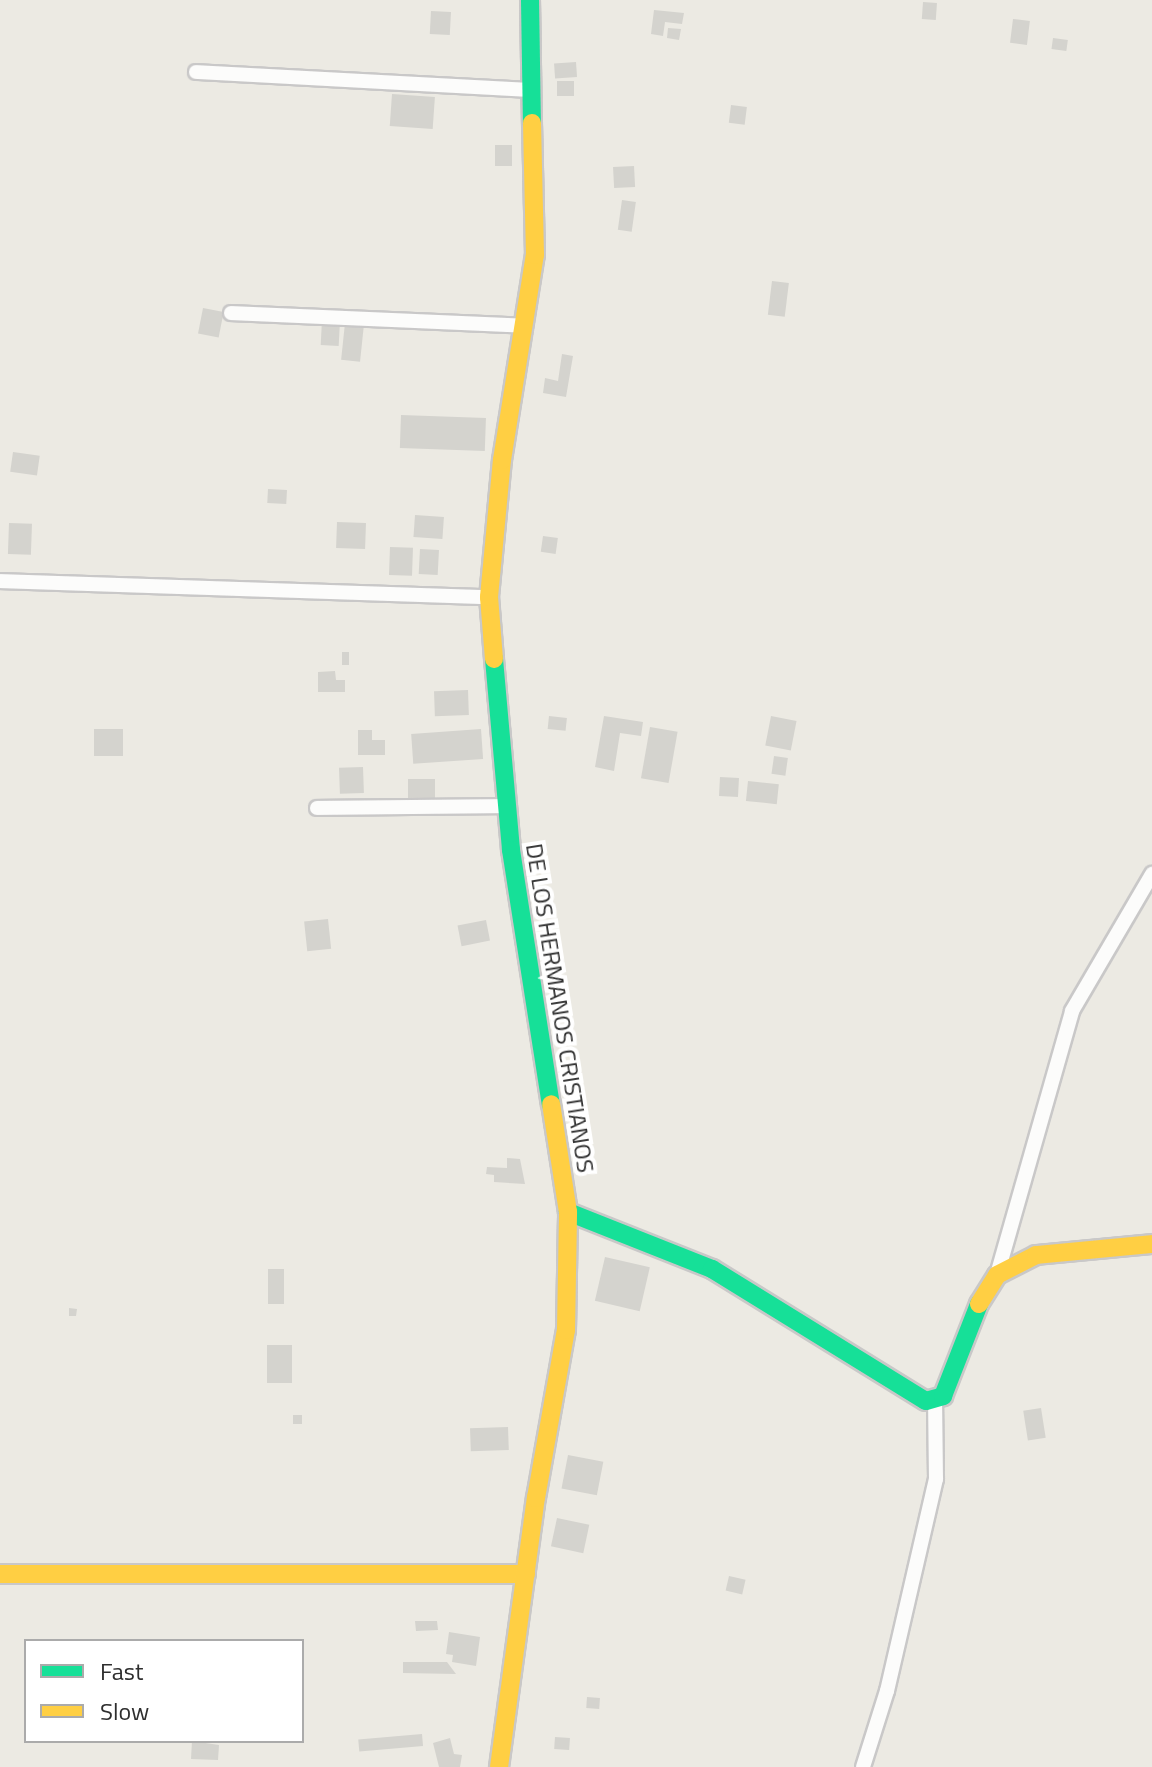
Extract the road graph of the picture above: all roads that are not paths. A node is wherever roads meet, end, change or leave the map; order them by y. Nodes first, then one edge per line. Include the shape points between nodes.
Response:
1 (530, 0) edge
2 (196, 72) dead end
3 (533, 90) junction
4 (231, 313) dead end
5 (524, 326) junction
6 (0, 581) edge
7 (489, 597) junction
8 (507, 806) junction
9 (317, 808) dead end
10 (1152, 874) edge
11 (568, 1212) junction
12 (1152, 1244) edge
13 (997, 1275) junction
14 (935, 1400) junction
15 (0, 1574) edge
16 (526, 1574) junction
17 (499, 1767) edge
18 (863, 1767) edge

1 - 3 street, DE LOS HERMANOS CRISTIANOS
2 - 3 street
3 - 5 street, DE LOS HERMANOS CRISTIANOS via 535,255
4 - 5 street
5 - 7 street, DE LOS HERMANOS CRISTIANOS via 502,460
6 - 7 street
7 - 8 street, DE LOS HERMANOS CRISTIANOS
8 - 9 street
8 - 11 street, DE LOS HERMANOS CRISTIANOS
10 - 13 street via 1072,1011
11 - 14 street via 712,1269 859,1355 917,1398
11 - 16 street, DE LOS HERMANOS CRISTIANOS via 566,1330
12 - 13 street via 1036,1255
13 - 14 street via 983,1293 947,1389
14 - 18 street via 936,1479 887,1691
15 - 16 street
16 - 17 street, DE LOS HERMANOS CRISTIANOS

